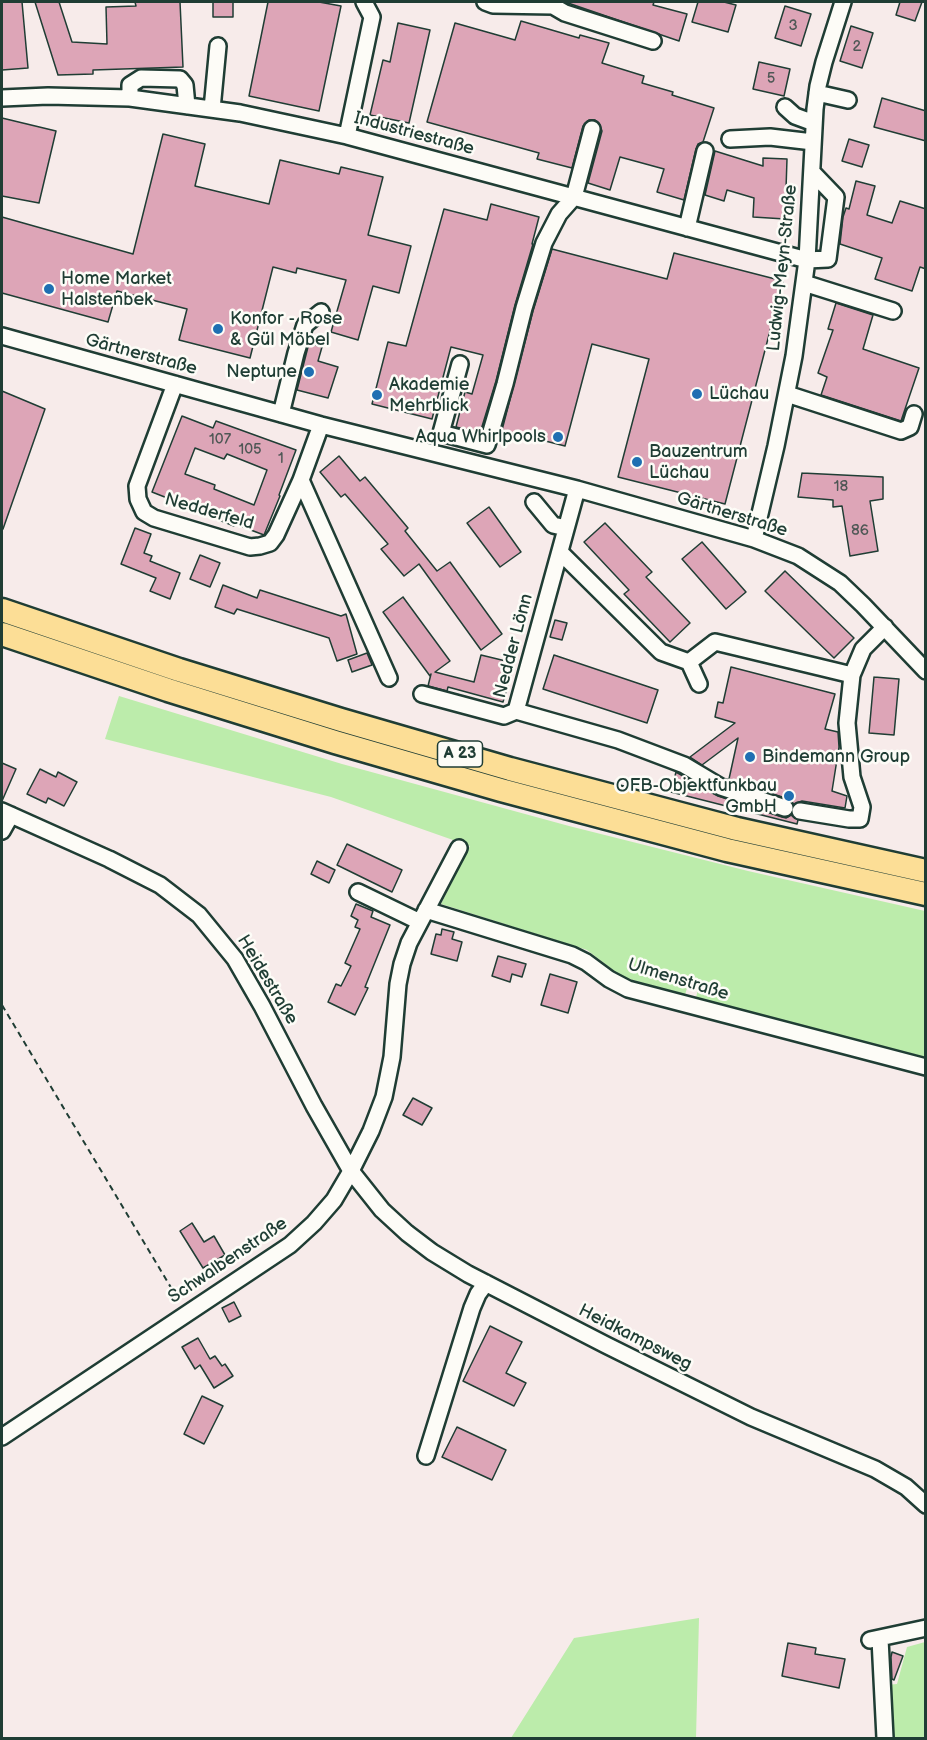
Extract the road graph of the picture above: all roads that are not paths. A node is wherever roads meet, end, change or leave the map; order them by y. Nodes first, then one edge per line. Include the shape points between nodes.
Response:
1 (364, 2) edge
2 (485, 2) edge
3 (843, 2) edge
4 (555, 4) edge
5 (653, 41) dead end
6 (218, 46) dead end
7 (817, 93) junction
8 (2, 98) edge
9 (130, 98) junction
10 (848, 100) dead end
11 (187, 106) junction
12 (785, 107) dead end
13 (212, 109) junction
14 (814, 123) junction
15 (592, 129) dead end
16 (347, 136) junction
17 (730, 139) dead end
18 (813, 142) junction
19 (705, 151) dead end
20 (812, 172) junction
21 (574, 197) junction
22 (687, 228) junction
23 (807, 260) junction
24 (804, 283) junction
25 (893, 311) dead end
26 (321, 312) dead end
27 (2, 336) edge
28 (460, 364) dead end
29 (175, 384) junction
30 (787, 394) junction
31 (281, 414) junction
32 (914, 414) dead end
33 (321, 425) junction
34 (441, 433) junction
35 (487, 445) junction
36 (437, 454) junction
37 (480, 465) junction
38 (301, 480) junction
39 (577, 489) junction
40 (534, 502) dead end
41 (566, 528) junction
42 (754, 539) junction
43 (560, 552) junction
44 (2, 610) edge
45 (885, 627) junction
46 (2, 634) edge
47 (690, 662) junction
48 (926, 671) edge
49 (852, 675) junction
50 (389, 678) dead end
51 (699, 684) dead end
52 (422, 694) dead end
53 (516, 711) junction
54 (6, 813) edge
55 (2, 831) edge
56 (459, 848) dead end
57 (926, 871) edge
58 (358, 892) dead end
59 (926, 894) edge
60 (423, 916) junction
61 (926, 1067) edge
62 (351, 1171) junction
63 (486, 1284) junction
64 (2, 1437) edge
65 (426, 1456) dead end
66 (926, 1505) edge
67 (926, 1628) edge
68 (885, 1738) edge

1 - 16 street via 372,17
2 - 4 street
3 - 7 street, Ludwig-Meyn-Straße
4 - 5 street via 566,13
6 - 13 street
7 - 10 street
7 - 14 street, Ludwig-Meyn-Straße
8 - 9 street, Industriestraße
9 - 11 street, Industriestraße
9 - 11 street via 130,85 141,78 180,79 185,86
11 - 13 street, Industriestraße
12 - 14 street via 795,116
13 - 16 street, Industriestraße
14 - 18 street, Ludwig-Meyn-Straße
15 - 21 street
16 - 21 street, Industriestraße
17 - 18 street via 770,137
18 - 20 street, Ludwig-Meyn-Straße
19 - 22 street
20 - 23 street, Ludwig-Meyn-Straße
20 - 23 street via 836,197 828,259
21 - 22 street, Industriestraße
21 - 35 street via 559,214 544,243
22 - 23 street, Industriestraße
23 - 24 street, Ludwig-Meyn-Straße
24 - 25 street
24 - 30 street, Ludwig-Meyn-Straße
26 - 31 street via 305,324
27 - 29 street, Gärtnerstraße
28 - 34 street
29 - 31 street, Gärtnerstraße
29 - 38 street, Nedderfeld via 137,486 144,512 250,547 260,546 270,543 276,535
30 - 32 street via 901,431 910,427
30 - 42 street, Ludwig-Meyn-Straße
31 - 33 street, Gärtnerstraße
33 - 36 street, Gärtnerstraße
33 - 38 street, Nedderfeld
34 - 35 street
34 - 36 street
35 - 37 street
36 - 37 street, Gärtnerstraße
37 - 39 street, Gärtnerstraße
38 - 50 street
39 - 41 street, Nedder Lönn
39 - 42 street, Gärtnerstraße
40 - 41 street via 553,525
41 - 43 street, Nedder Lönn
42 - 45 street, Gärtnerstraße via 798,556 840,583
43 - 47 street via 661,652
43 - 53 street, Nedder Lönn
44 - 57 highway, A 23 via 190,673 510,769 737,829
45 - 48 street, Gärtnerstraße
45 - 49 street via 863,649
46 - 59 highway, A 23 via 168,690 501,790 727,850
47 - 49 street via 715,642
47 - 51 street
49 - 53 street, Nedder Lönn via 847,723 852,777 862,807 860,819 792,810 721,787 684,765 618,740
52 - 53 street via 504,716
54 - 55 street
54 - 62 street, Heidestraße via 160,885 199,915 235,959
56 - 60 street, Schwalbenstraße
58 - 60 street, Ulmenstraße
60 - 61 street, Ulmenstraße via 572,955 628,988
60 - 62 street, Schwalbenstraße via 402,964 384,1097
62 - 63 street, Heidkampsweg via 382,1210 407,1233
62 - 64 street, Schwalbenstraße via 334,1200 290,1245
63 - 65 street via 472,1308
63 - 66 street, Heidkampsweg via 752,1417 875,1469 906,1487
67 - 68 street via 875,1639

